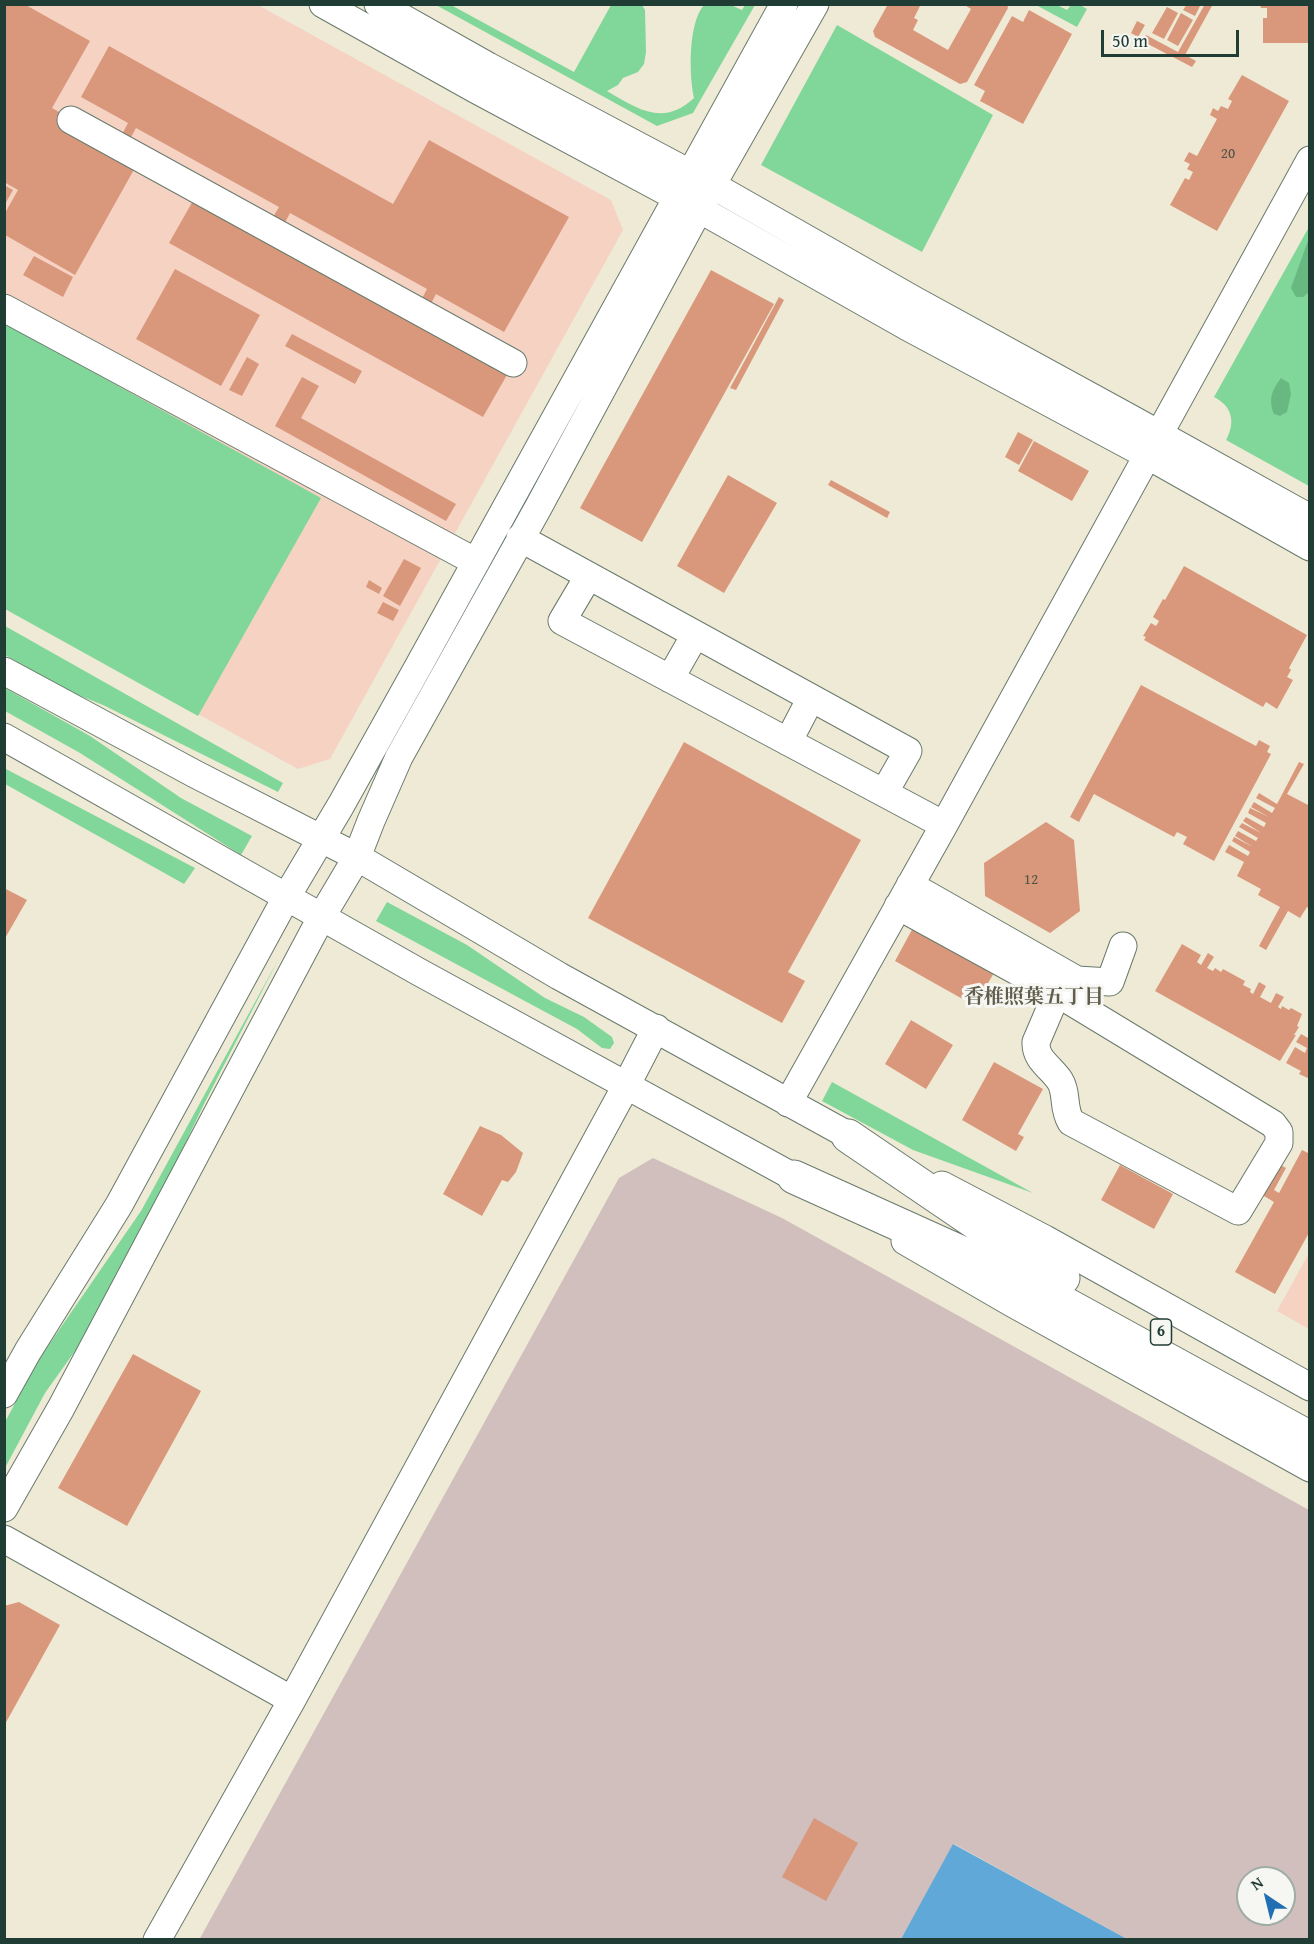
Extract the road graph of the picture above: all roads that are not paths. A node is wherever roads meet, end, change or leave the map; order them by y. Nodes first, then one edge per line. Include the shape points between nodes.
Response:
1 (323, 4) edge
2 (378, 4) edge
3 (784, 4) edge
4 (814, 4) edge
5 (71, 120) dead end
6 (1310, 160) edge
7 (701, 180) junction
8 (688, 203) junction
9 (4, 309) edge
10 (513, 363) dead end
11 (1153, 444) junction
12 (1310, 518) edge
13 (520, 538) junction
14 (1310, 547) edge
15 (476, 562) junction
16 (588, 576) junction
17 (695, 635) junction
18 (4, 671) edge
19 (670, 679) junction
20 (811, 698) junction
21 (4, 737) edge
22 (788, 742) junction
23 (884, 793) junction
24 (944, 825) junction
25 (320, 838) junction
26 (357, 857) junction
27 (287, 896) junction
28 (904, 896) junction
29 (322, 916) junction
30 (1067, 987) junction
31 (656, 1028) junction
32 (626, 1086) junction
33 (788, 1103) junction
34 (848, 1136) junction
35 (794, 1177) junction
36 (1025, 1270) junction
37 (4, 1394) edge
38 (1301, 1413) edge
39 (1310, 1468) edge
40 (4, 1508) edge
41 (4, 1539) edge
42 (292, 1700) junction
43 (157, 1940) edge

1 - 8 street
2 - 7 street
3 - 7 street
4 - 7 street
5 - 10 street
6 - 11 street
7 - 8 street
7 - 11 street via 906,296
8 - 11 street via 916,332
8 - 13 street
8 - 15 street
9 - 15 street
11 - 12 street
11 - 14 street
11 - 24 street
13 - 16 street
13 - 26 street via 399,757
15 - 25 street
16 - 17 street
16 - 19 street via 562,621
17 - 19 street
17 - 20 street
18 - 25 street
19 - 22 street
20 - 22 street
20 - 23 street via 908,751
21 - 27 street
22 - 23 street
23 - 24 street
24 - 28 street
25 - 26 street
25 - 27 street
26 - 29 street
26 - 31 street via 559,976
27 - 29 street
27 - 37 street via 119,1205
28 - 30 street
28 - 33 street
29 - 32 street
29 - 40 street
30 - 30 street via 1273,1124 1279,1132 1279,1143 1238,1211 1071,1122 1065,1113 1061,1082 1036,1049 1036,1042
31 - 32 street
31 - 33 street
32 - 35 street
32 - 42 street
33 - 34 street
34 - 36 highway
34 - 38 street via 1045,1239
35 - 36 highway
35 - 39 street
36 - 38 highway, 6
41 - 42 street
42 - 43 street

